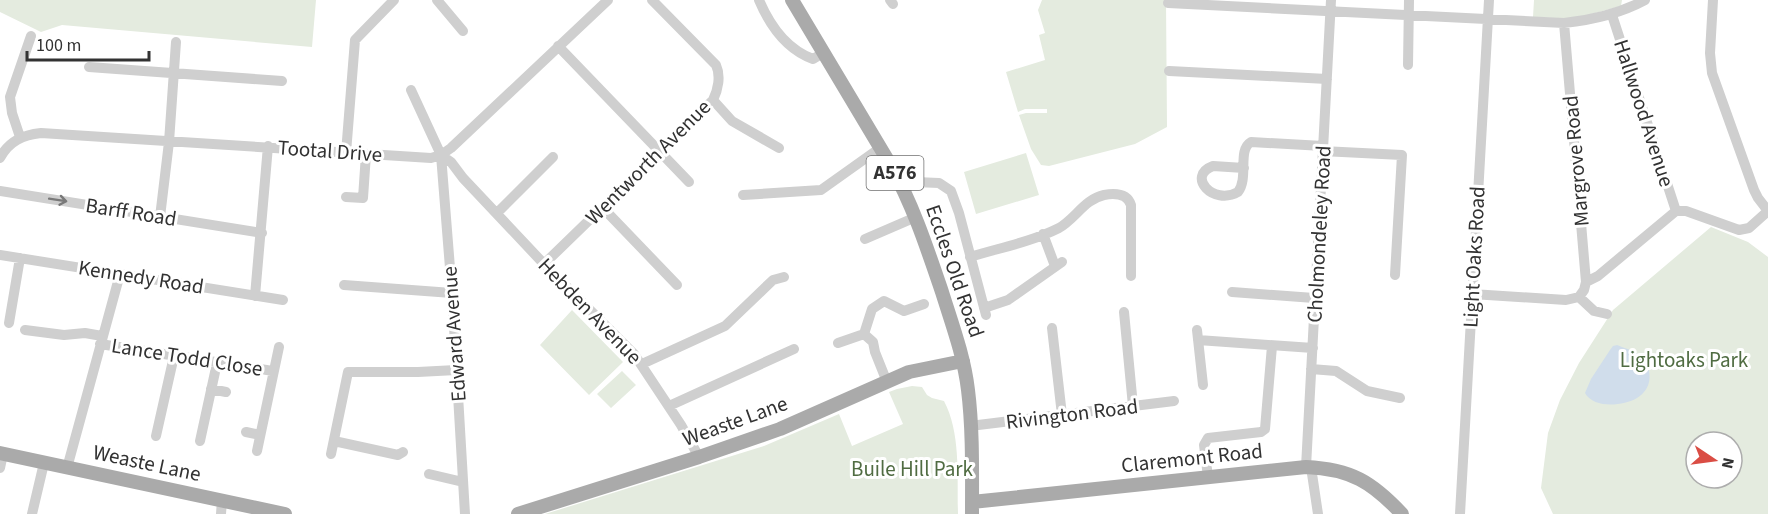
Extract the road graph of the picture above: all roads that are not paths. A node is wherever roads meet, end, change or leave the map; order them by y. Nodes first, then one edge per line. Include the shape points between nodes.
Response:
1 (394, 0) edge
2 (437, 0) edge
3 (608, 0) edge
4 (652, 0) edge
5 (759, 0) edge
6 (1409, 0) edge
7 (1489, 0) edge
8 (1645, 0) edge
9 (1713, 0) edge
10 (796, 2) edge
11 (1168, 3) dead end
12 (1330, 6) edge
13 (1408, 15) junction
14 (1612, 15) junction
15 (1487, 20) junction
16 (1563, 23) junction
17 (463, 31) dead end
18 (31, 36) dead end
19 (176, 42) dead end
20 (558, 46) junction
21 (823, 53) junction
22 (1407, 65) dead end
23 (90, 67) dead end
24 (1169, 71) dead end
25 (173, 72) junction
26 (1327, 80) junction
27 (282, 81) dead end
28 (411, 90) dead end
29 (713, 100) junction
30 (20, 137) junction
31 (169, 142) junction
32 (268, 146) junction
33 (779, 148) dead end
34 (880, 148) junction
35 (1323, 149) junction
36 (2, 151) edge
37 (660, 151) junction
38 (346, 153) junction
39 (366, 154) junction
40 (441, 155) junction
41 (553, 157) dead end
42 (1244, 168) dead end
43 (442, 177) junction
44 (463, 178) junction
45 (690, 182) dead end
46 (904, 190) junction
47 (0, 191) edge
48 (743, 195) dead end
49 (346, 197) dead end
50 (603, 208) junction
51 (1676, 211) junction
52 (1768, 212) edge
53 (497, 213) junction
54 (160, 217) junction
55 (916, 217) junction
56 (262, 233) junction
57 (1043, 234) junction
58 (865, 239) dead end
59 (0, 255) edge
60 (969, 257) junction
61 (20, 258) junction
62 (544, 264) junction
63 (120, 274) junction
64 (1395, 274) dead end
65 (775, 276) dead end
66 (1131, 276) dead end
67 (1586, 282) junction
68 (344, 285) dead end
69 (677, 285) dead end
70 (1232, 292) dead end
71 (452, 293) junction
72 (1472, 294) junction
73 (255, 296) junction
74 (1579, 297) junction
75 (1314, 298) junction
76 (283, 300) dead end
77 (924, 304) dead end
78 (1124, 312) dead end
79 (1607, 314) dead end
80 (6, 316) edge
81 (1052, 328) dead end
82 (25, 330) dead end
83 (41, 333) junction
84 (864, 334) junction
85 (101, 340) junction
86 (838, 343) dead end
87 (38, 345) dead end
88 (1272, 346) junction
89 (279, 347) dead end
90 (1313, 348) junction
91 (794, 349) dead end
92 (174, 356) junction
93 (963, 361) junction
94 (217, 363) junction
95 (642, 363) junction
96 (1311, 369) junction
97 (456, 370) junction
98 (273, 371) junction
99 (887, 382) junction
100 (1203, 385) dead end
101 (211, 389) junction
102 (226, 392) dead end
103 (1400, 398) dead end
104 (1174, 401) dead end
105 (669, 406) junction
106 (1133, 406) junction
107 (1062, 415) junction
108 (970, 426) junction
109 (161, 430) dead end
110 (246, 432) dead end
111 (260, 435) junction
112 (200, 441) dead end
113 (334, 441) junction
114 (256, 452) dead end
115 (403, 452) dead end
116 (331, 454) dead end
117 (699, 457) junction
118 (1, 458) edge
119 (44, 463) junction
120 (1309, 467) junction
121 (68, 468) junction
122 (429, 474) dead end
123 (1208, 477) junction
124 (463, 482) junction
125 (222, 507) edge
126 (972, 508) edge
127 (32, 514) edge
128 (285, 514) edge
129 (465, 514) edge
130 (518, 514) edge
131 (1318, 514) edge
132 (1402, 514) edge
133 (1460, 514) edge

1 - 38 street via 355,40
2 - 17 street
3 - 20 street
4 - 29 street, Wentworth Avenue via 716,65 717,91
5 - 21 street via 783,40 813,59
6 - 13 street
7 - 15 street, Light Oaks Road
8 - 14 street
9 - 52 street via 1712,73 1754,190
10 - 21 main road, Eccles Old Road / A576
11 - 12 street
12 - 13 street
12 - 26 street, Cholmondeley Road
13 - 15 street
13 - 22 street
14 - 16 street
14 - 51 street, Hallwood Avenue
15 - 16 street
15 - 72 street, Light Oaks Road
16 - 67 street, Margrove Road
18 - 30 street via 10,97
19 - 25 street
20 - 37 street
20 - 40 street
21 - 34 main road, Eccles Old Road / A576
23 - 25 street
24 - 26 street
25 - 27 street
25 - 31 street
26 - 35 street, Cholmondeley Road
28 - 40 street
29 - 33 street via 732,121
29 - 37 street, Wentworth Avenue
30 - 31 street, Tootal Drive via 41,133
30 - 36 street
31 - 32 street, Tootal Drive
31 - 54 street
32 - 38 street, Tootal Drive
32 - 56 street
34 - 46 main road, Eccles Old Road / A576
34 - 48 street via 821,190
35 - 42 street via 1251,142 1244,149
35 - 64 street via 1402,155
35 - 75 street, Cholmondeley Road
37 - 45 street
37 - 50 street, Wentworth Avenue
38 - 39 street, Tootal Drive
39 - 40 street, Tootal Drive via 431,158
39 - 49 street via 363,198
40 - 43 street, Edward Avenue
40 - 44 street, Hebden Avenue
41 - 53 street
43 - 44 street
43 - 71 street, Edward Avenue
44 - 53 street, Hebden Avenue
46 - 55 main road, Eccles Old Road / A576
46 - 60 street via 915,182 939,183 951,191
47 -> 54 street, Barff Road
50 - 62 street, Wentworth Avenue
50 - 69 street
51 - 52 street via 1739,230 1749,228
51 - 67 street
53 - 62 street, Hebden Avenue
54 - 56 street, Barff Road
55 - 58 street
55 - 93 main road, Eccles Old Road / A576
56 - 73 street
57 - 60 street
57 - 60 street via 1058,264 1008,300 985,311
57 - 66 street via 1062,226 1098,197 1125,196 1131,205
59 - 61 street, Kennedy Road
61 - 63 street, Kennedy Road
61 - 80 street
62 - 95 street, Hebden Avenue
63 - 73 street, Kennedy Road
63 - 85 street
65 - 95 street via 725,326
67 - 74 street
68 - 71 street
70 - 75 street
71 - 97 street, Edward Avenue
72 - 74 street via 1566,300
72 - 133 street, Light Oaks Road
73 - 76 street, Kennedy Road
74 - 79 street via 1594,310
75 - 90 street, Cholmondeley Road
77 - 84 street via 904,311 884,301 873,309
78 - 106 street
81 - 107 street
82 - 83 street, Lance Todd Close
83 - 85 street, Lance Todd Close via 85,333
83 - 87 street
84 - 86 street
84 - 99 street via 873,342
85 - 92 street, Lance Todd Close
85 - 121 street
88 - 90 street
88 - 100 street via 1198,335
88 - 123 street via 1265,429 1208,438 1204,445
89 - 98 street
90 - 96 street, Cholmondeley Road
91 - 105 street via 780,349
92 - 94 street, Lance Todd Close
92 - 109 street
93 - 99 main road, Weaste Lane via 909,372
93 - 108 main road, Eccles Old Road / A576
94 - 98 street, Lance Todd Close
94 - 101 street
95 - 105 street, Hebden Avenue
96 - 103 street via 1336,371 1367,391
96 - 120 street, Cholmondeley Road
97 - 113 street via 343,370
97 - 124 street, Edward Avenue
98 - 111 street
99 - 117 main road, Weaste Lane via 780,429
101 - 102 street
101 - 112 street
104 - 106 street, Rivington Road
105 - 117 street, Hebden Avenue
106 - 107 street, Rivington Road
107 - 108 street, Rivington Road
108 - 126 main road, Eccles Old Road / A576
110 - 111 street
111 - 114 street
113 - 115 street via 398,455
113 - 116 street
117 - 130 main road, Weaste Lane
118 - 119 main road, Weaste Lane
119 - 121 main road, Weaste Lane
119 - 127 street
120 - 123 main road, Claremont Road
120 - 131 street, Cholmondeley Road
120 - 132 main road, Claremont Road via 1339,472 1368,483
121 - 125 main road, Weaste Lane
122 - 124 street
123 - 126 main road, Claremont Road
124 - 129 street, Edward Avenue
125 - 128 main road, Weaste Lane

